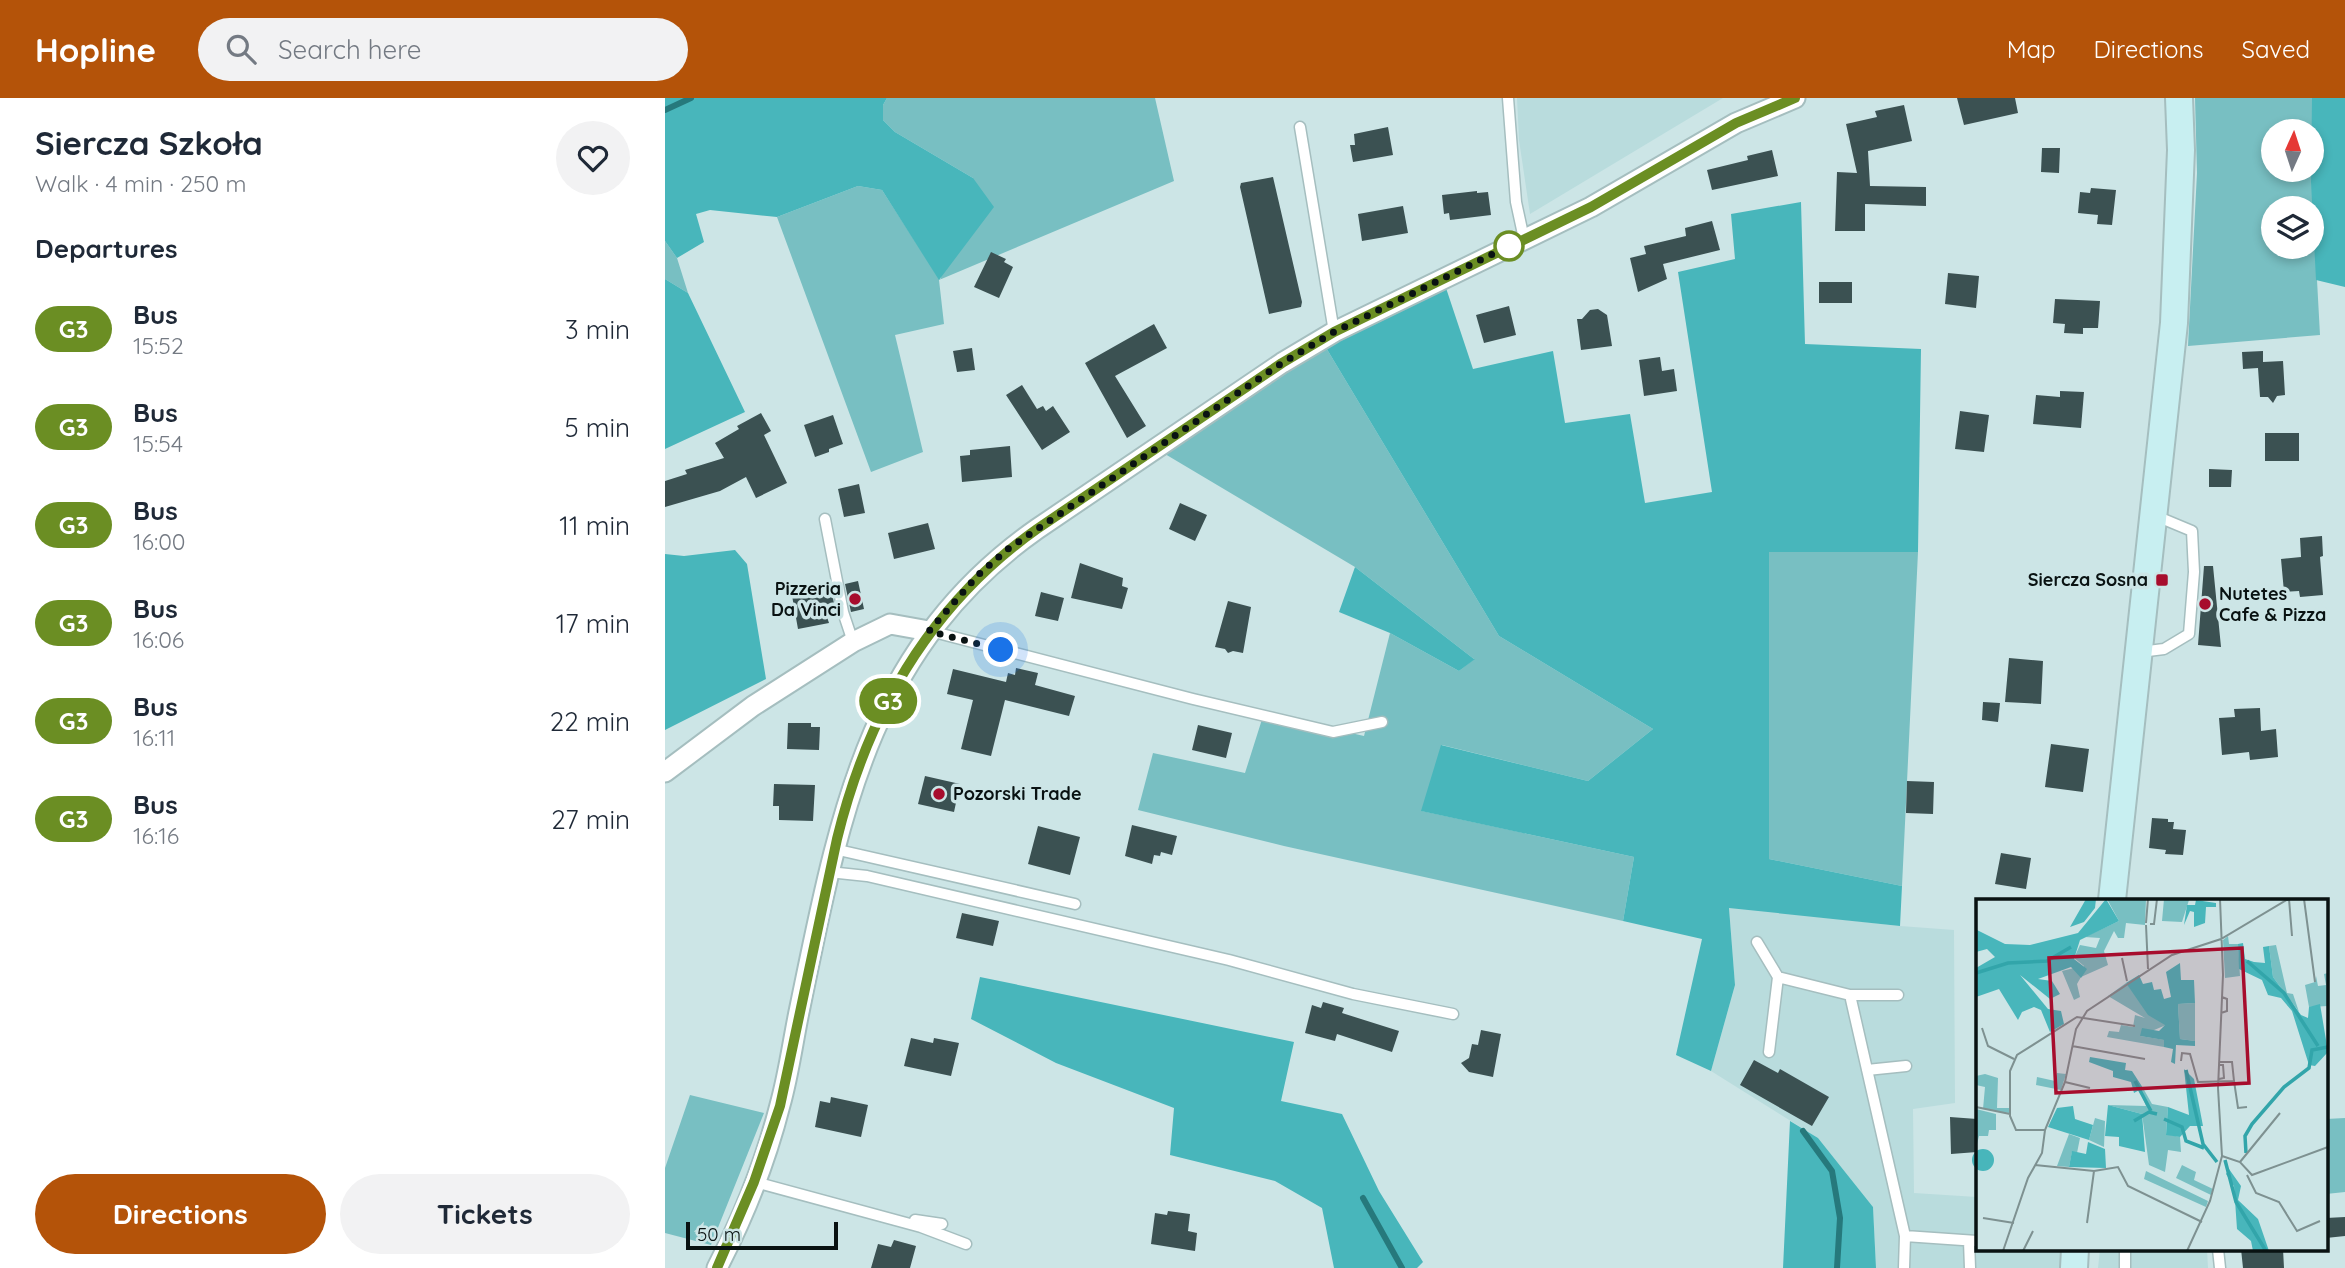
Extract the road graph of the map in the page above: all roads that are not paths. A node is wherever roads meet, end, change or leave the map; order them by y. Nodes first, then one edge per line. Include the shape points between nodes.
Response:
1 (1508, 98) edge
2 (1795, 98) edge
3 (2179, 98) edge
4 (1300, 127) dead end
5 (1524, 239) junction
6 (1334, 332) junction
7 (2154, 516) junction
8 (825, 519) dead end
9 (929, 631) junction
10 (853, 642) junction
11 (2139, 652) junction
12 (1382, 722) dead end
13 (665, 772) edge
14 (834, 849) junction
15 (829, 873) junction
16 (2112, 899) edge
17 (1075, 904) dead end
18 (1757, 942) dead end
19 (1778, 977) junction
20 (1850, 995) junction
21 (1898, 995) dead end
22 (1453, 1014) dead end
23 (1769, 1052) dead end
24 (1906, 1066) dead end
25 (1867, 1070) junction
26 (754, 1182) junction
27 (873, 1214) junction
28 (942, 1224) dead end
29 (1905, 1237) junction
30 (1973, 1241) edge
31 (965, 1244) dead end
32 (2075, 1250) edge
33 (2125, 1250) edge
34 (2218, 1250) edge
35 (717, 1268) edge
36 (1905, 1268) edge
37 (1970, 1268) edge
38 (2074, 1268) edge
39 (2125, 1268) edge
40 (2220, 1268) edge

1 - 5 lane via 1516,202
2 - 5 street via 1736,123 1591,207
3 - 7 street via 2174,323
4 - 6 lane
5 - 6 street
6 - 9 street via 1008,549 978,575
7 - 11 street
7 - 11 lane via 2192,531 2189,634 2164,649
8 - 10 lane
9 - 10 street via 890,625
9 - 12 lane via 1333,732
9 - 14 street via 875,726
10 - 13 street via 753,706
11 - 16 street
14 - 15 street
14 - 17 lane
15 - 22 lane via 867,876
15 - 26 street via 780,1106
18 - 19 lane
19 - 20 lane
19 - 23 lane
20 - 21 lane
20 - 25 lane
24 - 25 lane
25 - 29 lane
26 - 27 lane
26 - 35 street
27 - 28 lane
27 - 31 lane
29 - 30 lane
29 - 36 lane
30 - 37 lane
32 - 38 street
33 - 39 lane
34 - 40 lane

